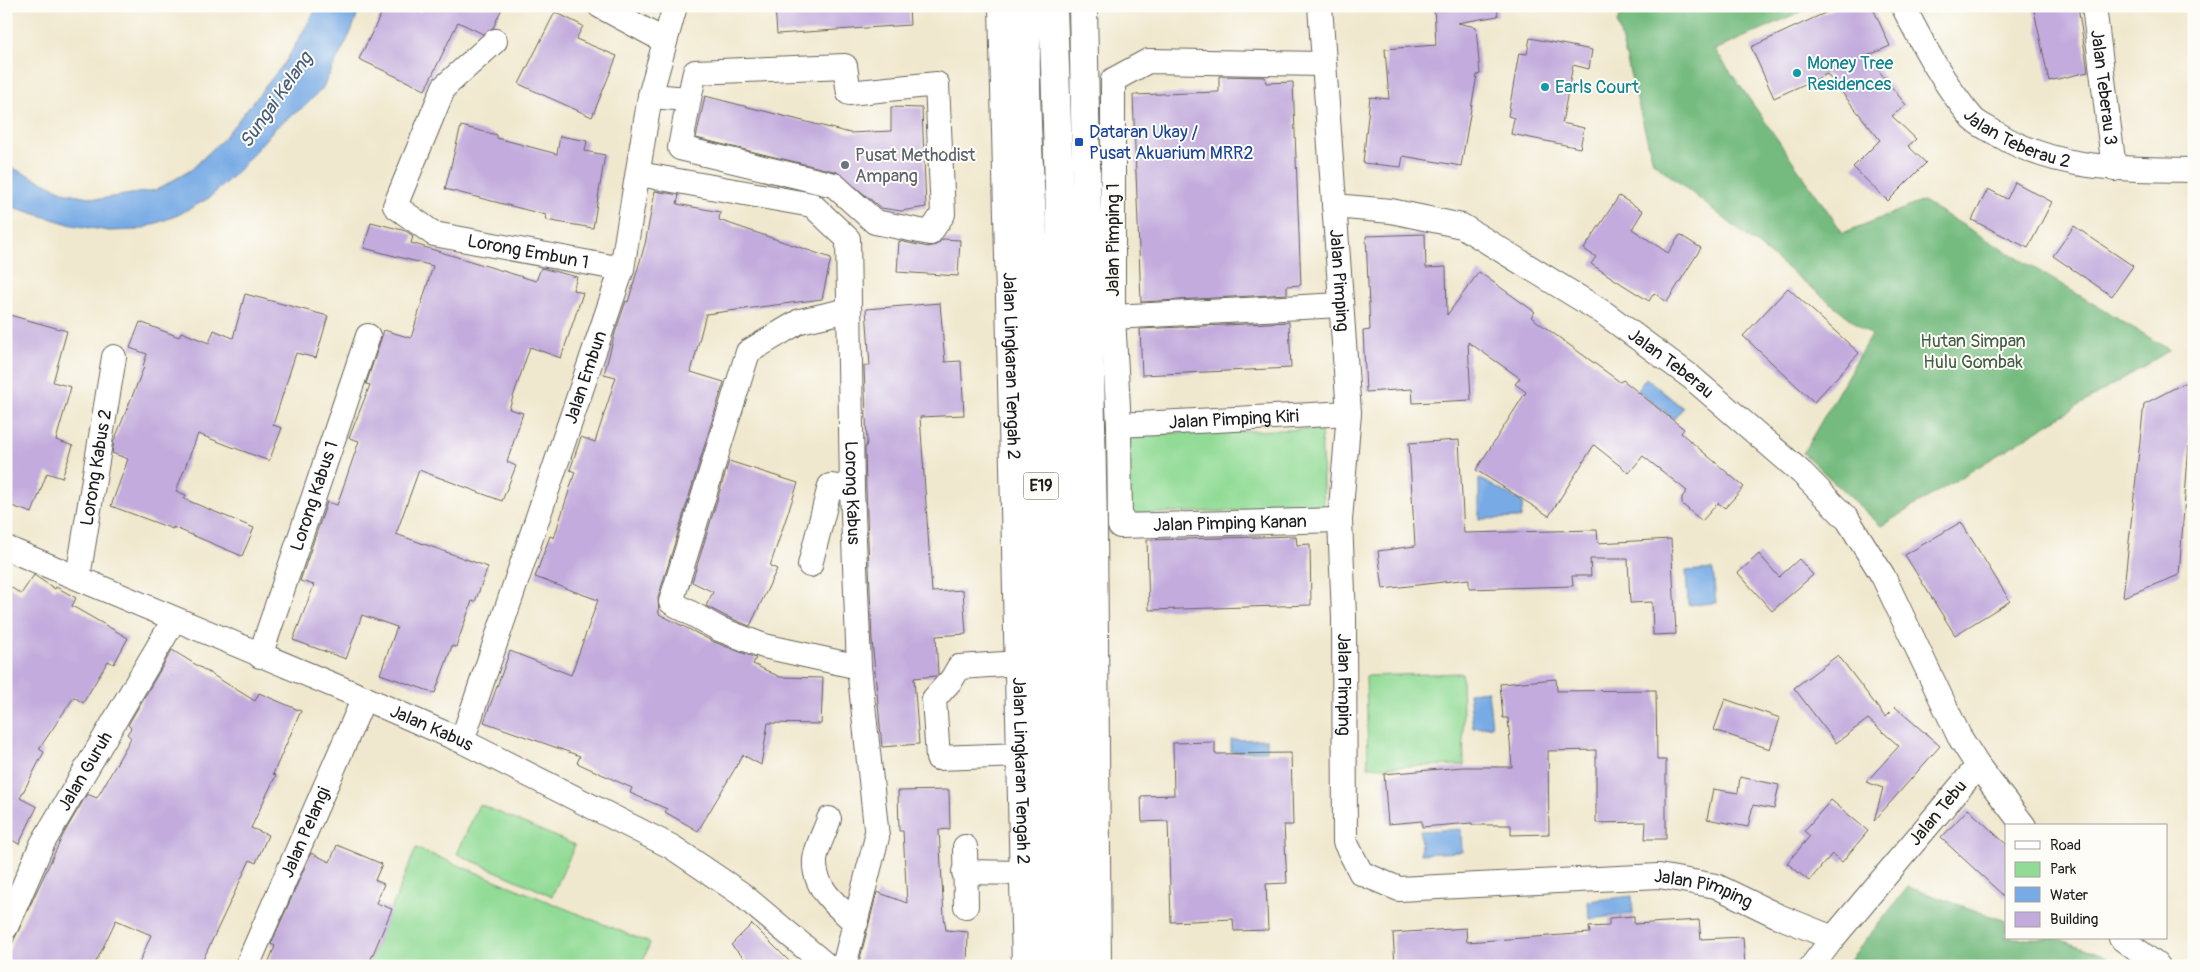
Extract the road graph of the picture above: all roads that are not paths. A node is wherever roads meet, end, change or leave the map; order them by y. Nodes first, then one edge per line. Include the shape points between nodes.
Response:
1 (600, 6) edge
2 (675, 6) edge
3 (1003, 6) edge
4 (1028, 6) edge
5 (1083, 6) edge
6 (1320, 6) edge
7 (1903, 6) edge
8 (2094, 6) edge
9 (1056, 12) edge
10 (495, 41) dead end
11 (665, 41) junction
12 (1324, 64) junction
13 (650, 96) junction
14 (689, 99) junction
15 (2114, 169) junction
16 (2194, 170) edge
17 (638, 174) junction
18 (1334, 206) junction
19 (622, 269) junction
20 (1341, 305) junction
21 (849, 310) junction
22 (1113, 317) junction
23 (368, 336) dead end
24 (114, 357) dead end
25 (1349, 413) junction
26 (1119, 425) junction
27 (852, 489) junction
28 (1340, 520) junction
29 (1120, 526) joint
30 (6, 548) edge
31 (810, 565) dead end
32 (78, 577) junction
33 (174, 620) junction
34 (1917, 644) joint
35 (260, 656) junction
36 (1019, 663) junction
37 (860, 667) junction
38 (364, 698) junction
39 (462, 741) junction
40 (1021, 755) junction
41 (1978, 766) junction
42 (829, 819) dead end
43 (2022, 824) edge
44 (965, 847) dead end
45 (964, 872) junction
46 (1024, 873) junction
47 (966, 906) dead end
48 (856, 923) junction
49 (6, 927) edge
50 (1833, 938) junction
51 (2124, 940) edge
52 (247, 966) edge
53 (827, 966) edge
54 (844, 966) edge
55 (1026, 966) edge
56 (1049, 966) edge
57 (1070, 966) edge
58 (1097, 966) edge
59 (1812, 966) edge
60 (2158, 966) edge

1 - 11 street
2 - 11 street, Jalan Embun
3 - 36 highway, Jalan Lingkaran Tengah 2
4 - 56 highway, E19 via 1025,60 1038,332 1047,688
5 - 58 highway via 1093,518
6 - 12 street, Jalan Pimping
7 - 15 street, Jalan Teberau 2 via 1928,54 1975,120 2021,148 2074,163
8 - 15 street, Jalan Teberau 3
9 - 57 highway via 1067,426
10 - 19 street, Lorong Embun 1 via 444,87 395,206 434,234
11 - 13 street, Jalan Embun
12 - 18 street, Jalan Pimping
12 - 22 street, Jalan Pimping 1 via 1148,61 1113,80
13 - 14 street
13 - 17 street, Jalan Embun
14 - 14 street via 696,72 845,66 849,93 937,84 943,214 930,233 875,222 834,185 680,148
15 - 16 street, Jalan Teberau 2
17 - 19 street, Jalan Embun
17 - 21 street, Lorong Kabus via 812,205 848,240
18 - 20 street, Jalan Pimping
18 - 34 street, Jalan Teberau via 1391,211 1462,226 1604,313 1690,377 1802,472 1848,520 1883,576
19 - 39 street, Jalan Embun
20 - 22 street
20 - 25 street, Jalan Pimping
21 - 27 street, Lorong Kabus
21 - 37 street via 800,321 748,352 671,602 719,629 764,646
22 - 26 street, Jalan Pimping 1
23 - 35 street, Lorong Kabus 1
24 - 32 street, Lorong Kabus 2
25 - 26 street, Jalan Pimping Kiri
25 - 28 street, Jalan Pimping
26 - 29 street, Jalan Pimping 1
27 - 31 street via 830,486
27 - 37 street, Lorong Kabus
28 - 29 street, Jalan Pimping Kanan
28 - 50 street, Jalan Pimping via 1344,616 1345,842 1361,873 1399,889 1659,876 1716,886
30 - 32 street, Jalan Kabus
32 - 33 street, Jalan Kabus
33 - 35 street, Jalan Kabus
33 - 49 street, Jalan Guruh via 42,844
34 - 41 street, Jalan Tebu via 1959,736
35 - 38 street, Jalan Kabus
36 - 40 highway, Jalan Lingkaran Tengah 2
36 - 40 street via 959,667 934,699 938,758
37 - 48 street, Lorong Kabus via 877,837
38 - 39 street, Jalan Kabus
38 - 52 street, Jalan Pelangi
39 - 53 street, Jalan Kabus via 672,847 740,893
40 - 46 highway, Jalan Lingkaran Tengah 2
41 - 43 street
41 - 50 street, Jalan Tebu
42 - 48 street via 815,859 817,876 828,897
44 - 45 street
45 - 46 street
45 - 47 street
46 - 55 highway, Jalan Lingkaran Tengah 2
48 - 54 street, Lorong Kabus
50 - 59 street, Jalan Tebu
51 - 60 street

